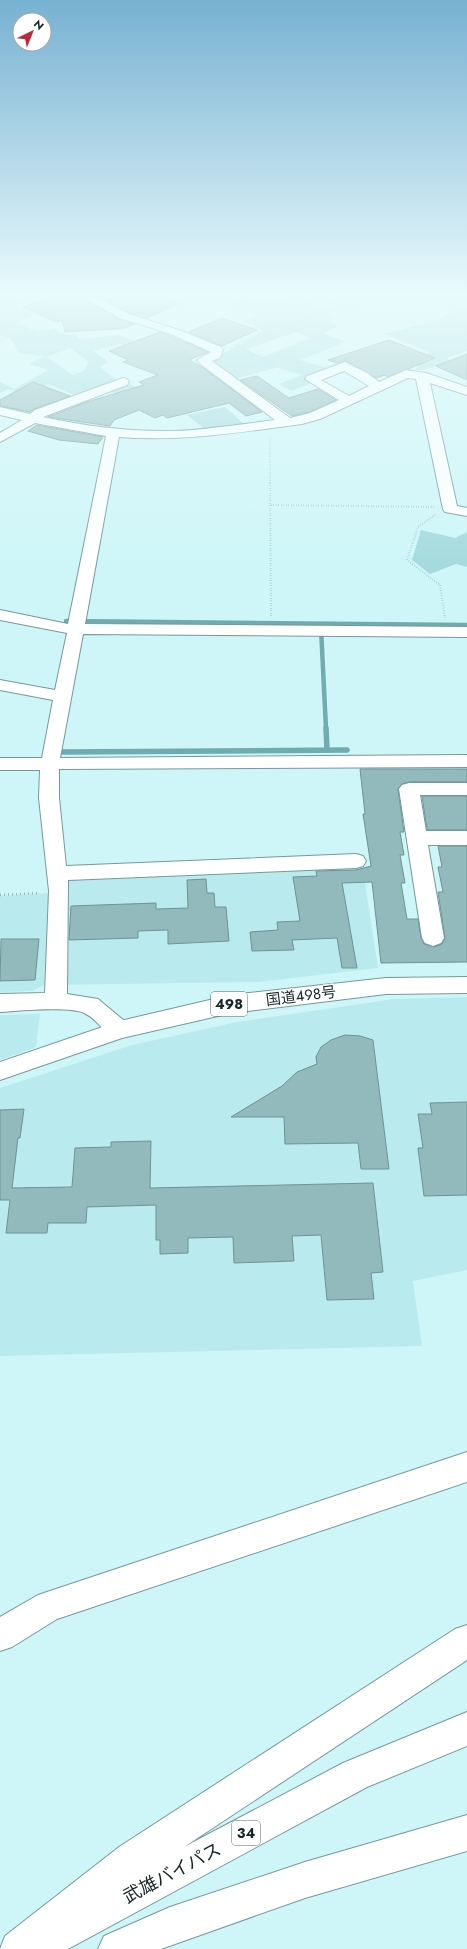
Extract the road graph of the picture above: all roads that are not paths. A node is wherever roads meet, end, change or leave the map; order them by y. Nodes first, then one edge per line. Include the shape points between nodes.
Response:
1 (120, 383) edge
2 (234, 383) edge
3 (318, 383) edge
4 (373, 383) edge
5 (384, 383) edge
6 (423, 383) edge
7 (443, 383) edge
8 (377, 386) junction
9 (467, 391) edge
10 (349, 401) junction
11 (0, 411) edge
12 (32, 420) junction
13 (287, 422) junction
14 (113, 432) junction
15 (0, 438) edge
16 (467, 512) edge
17 (0, 615) edge
18 (78, 624) junction
19 (467, 632) edge
20 (0, 685) edge
21 (63, 697) junction
22 (467, 761) edge
23 (50, 763) junction
24 (0, 764) edge
25 (467, 789) edge
26 (417, 838) junction
27 (467, 838) edge
28 (356, 861) dead end
29 (58, 882) junction
30 (433, 938) dead end
31 (467, 985) edge
32 (56, 1001) junction
33 (0, 1003) edge
34 (120, 1030) junction
35 (0, 1071) edge
36 (467, 1467) edge
37 (0, 1635) edge
38 (467, 1641) edge
39 (467, 1729) edge
40 (467, 1832) edge
41 (18, 1949) edge
42 (31, 1949) edge
43 (117, 1949) edge

1 - 12 main road via 40,413
2 - 13 main road
3 - 10 main road
4 - 8 main road
5 - 8 main road
6 - 16 main road via 450,509
7 - 9 main road
8 - 10 main road
10 - 13 main road via 315,416
11 - 12 main road
12 - 14 main road
12 - 15 main road
13 - 14 main road via 188,434
14 - 18 main road
17 - 18 main road
18 - 19 main road via 90,628
18 - 21 main road
20 - 21 main road
21 - 23 main road
22 - 23 main road
23 - 24 main road
23 - 29 main road via 49,798
25 - 26 main road via 409,789
26 - 27 main road
26 - 30 main road
28 - 29 main road
29 - 32 main road
31 - 34 main road, 国道498号 / 498 via 386,986 232,1004
32 - 33 main road
32 - 34 main road via 90,1004
34 - 35 main road, 国道498号 / 498
36 - 37 main road via 49,1606
38 - 41 main road via 132,1860
39 - 42 main road, 武雄バイパス / 34 via 355,1775
40 - 43 main road via 305,1880 170,1926

